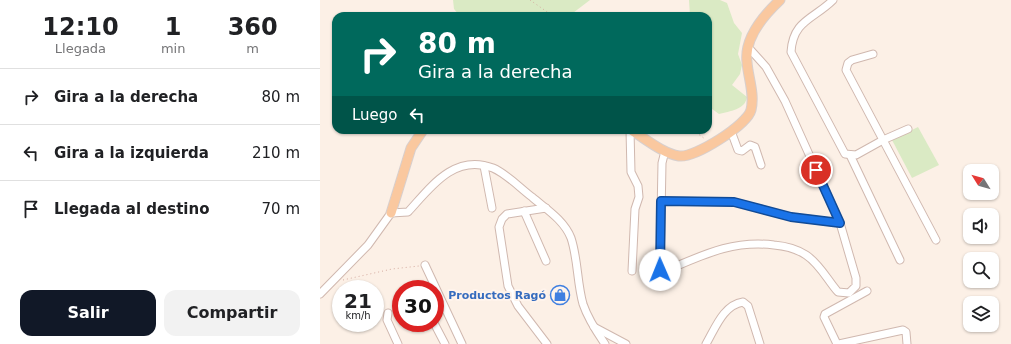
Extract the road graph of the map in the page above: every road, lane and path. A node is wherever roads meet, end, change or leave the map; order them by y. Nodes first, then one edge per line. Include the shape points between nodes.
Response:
1 (530, 0) edge
2 (780, 0) edge
3 (833, 0) edge
4 (547, 12) edge
5 (748, 47) junction
6 (873, 54) dead end
7 (908, 129) dead end
8 (731, 131) junction
9 (421, 134) edge
10 (631, 134) edge
11 (637, 134) edge
12 (698, 134) edge
13 (883, 140) junction
14 (712, 144) junction
15 (665, 151) junction
16 (850, 155) junction
17 (761, 165) dead end
18 (484, 166) junction
19 (661, 201) junction
20 (492, 208) dead end
21 (546, 208) junction
22 (524, 211) junction
23 (391, 213) junction
24 (840, 223) junction
25 (936, 240) dead end
26 (900, 260) dead end
27 (546, 261) dead end
28 (425, 265) joint
29 (632, 271) dead end
30 (335, 280) edge
31 (342, 280) edge
32 (431, 280) edge
33 (332, 283) edge
34 (867, 291) dead end
35 (320, 294) edge
36 (444, 307) edge
37 (388, 313) dead end
38 (592, 326) junction
39 (438, 332) edge
40 (398, 344) edge
41 (444, 344) edge
42 (462, 344) edge
43 (547, 344) edge
44 (605, 344) edge
45 (626, 344) edge
46 (706, 344) edge
47 (760, 344) edge
48 (838, 344) edge
49 (907, 344) edge

1 - 4 path
2 - 5 main road via 756,28
3 - 16 street via 800,26 792,39 791,52 846,154
5 - 8 main road via 746,61 751,109 742,123
5 - 24 street via 766,67 785,101
6 - 13 street via 852,60 846,67
7 - 13 street
8 - 14 main road
8 - 17 street via 738,150 750,145 755,147
9 - 23 main road via 412,148
10 - 29 street via 631,172 638,186 639,197 635,209
11 - 15 main road
12 - 14 path
13 - 16 street via 856,155
13 - 25 street
14 - 15 main road via 685,156
15 - 19 street via 662,163
16 - 26 street
18 - 20 street
18 - 21 street via 501,172
18 - 23 street via 469,165 447,172 408,212
19 - 24 street via 734,202 791,217
19 - 24 street via 659,268 662,271 736,245 787,247 807,255 838,292 844,294 851,292 856,286 856,278
21 - 22 street
21 - 38 street via 562,222 571,238 583,304
22 - 27 street
22 - 43 street via 507,214 502,219 499,227 504,264 508,286 518,306
23 - 30 street via 368,245
28 - 31 path
28 - 32 street
33 - 35 street
34 - 48 street via 825,314 824,317
36 - 42 street
37 - 40 street via 387,320
38 - 44 street
38 - 45 street
39 - 41 street
46 - 47 street via 727,309 743,302 748,306
48 - 49 street via 903,330 906,332

